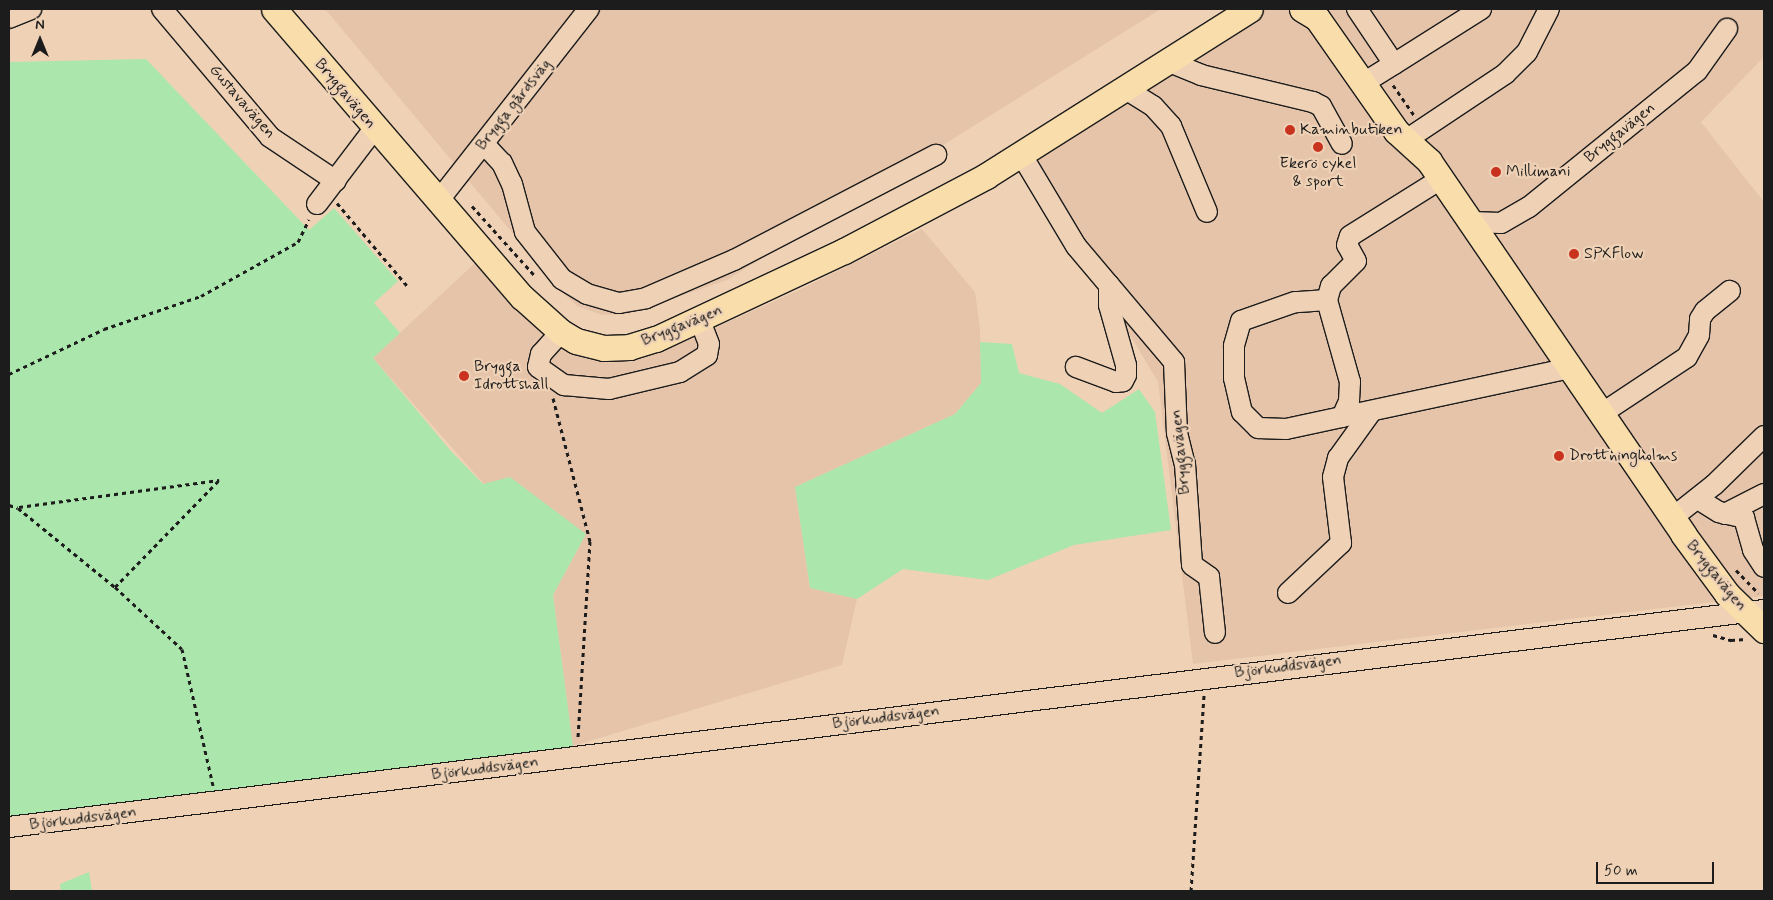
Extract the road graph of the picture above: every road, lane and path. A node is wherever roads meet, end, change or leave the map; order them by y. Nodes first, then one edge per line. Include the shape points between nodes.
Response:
1 (31, 9) edge
2 (162, 9) edge
3 (274, 9) edge
4 (589, 9) edge
5 (1250, 9) edge
6 (1302, 9) edge
7 (1357, 9) edge
8 (1480, 9) edge
9 (1549, 9) edge
10 (9, 18) edge
11 (1727, 29) dead end
12 (1167, 61) junction
13 (1394, 64) junction
14 (1363, 83) junction
15 (1124, 88) junction
16 (374, 129) junction
17 (1406, 140) junction
18 (484, 144) junction
19 (1342, 144) dead end
20 (1021, 154) junction
21 (936, 155) dead end
22 (1441, 179) junction
23 (326, 192) junction
24 (446, 192) junction
25 (1207, 212) dead end
26 (1471, 222) junction
27 (538, 279) dead end
28 (1109, 285) junction
29 (409, 288) dead end
30 (1730, 291) dead end
31 (1327, 300) junction
32 (700, 320) junction
33 (561, 332) junction
34 (1076, 367) dead end
35 (1570, 368) junction
36 (9, 374) edge
37 (556, 379) junction
38 (1372, 412) junction
39 (1601, 414) junction
40 (1342, 416) junction
41 (1764, 436) edge
42 (1764, 494) edge
43 (1698, 499) junction
44 (9, 505) edge
45 (18, 508) junction
46 (1725, 514) junction
47 (1672, 518) junction
48 (1764, 567) edge
49 (114, 587) junction
50 (1288, 593) dead end
51 (1754, 610) edge
52 (1764, 630) edge
53 (1215, 633) dead end
54 (1205, 677) junction
55 (578, 757) junction
56 (217, 803) junction
57 (9, 827) edge
58 (1191, 891) edge

1 - 10 street
2 - 23 street, Gustavavägen via 270,137
3 - 16 main road, Bryggavägen
4 - 18 street, Brygga gårdsväg
5 - 12 main road, Bryggavägen
6 - 14 main road, Bryggavägen via 1317,18
7 - 13 street
8 - 13 street
9 - 17 street via 1527,52 1505,74
11 - 26 street, Bryggavägen via 1697,71 1529,207 1501,223
12 - 15 main road, Bryggavägen
12 - 19 street via 1202,75 1313,102 1321,106
13 - 14 street
14 - 17 main road, Bryggavägen
15 - 20 main road, Bryggavägen
15 - 25 street via 1153,106 1170,126
16 - 23 street
16 - 24 main road, Bryggavägen
17 - 22 main road, Bryggavägen via 1429,161
18 - 21 street via 502,163 525,232 562,278 587,294 618,303 646,298 734,260
18 - 24 street, Brygga gårdsväg
20 - 28 street, Bryggavägen via 1076,246
20 - 32 main road, Bryggavägen via 844,251
22 - 26 main road, Bryggavägen
22 - 31 street via 1350,236 1347,245 1356,261 1331,286
23 - 29 path
23 - 36 path via 298,242 201,296 104,329
24 - 27 path
24 - 33 main road, Bryggavägen via 522,297
26 - 35 main road, Bryggavägen
28 - 34 street via 1109,305 1126,365 1124,381 1116,382
28 - 53 street, Bryggavägen via 1174,362 1177,433 1185,464 1192,565 1209,577
30 - 39 street via 1700,319 1699,335 1687,357
31 - 40 street via 1350,382 1349,401
31 - 40 street via 1295,302 1241,321 1234,346 1234,378 1242,412 1258,428 1286,429
32 - 33 main road, Bryggavägen via 628,347 588,345
32 - 37 street via 709,344 707,355 680,372 609,389 564,385
33 - 37 street via 541,354 538,367
35 - 38 street
35 - 39 main road, Bryggavägen
37 - 55 path via 552,387 555,412 590,542
38 - 40 street
38 - 50 street via 1338,458 1334,478 1341,543
39 - 47 main road, Bryggavägen
41 - 43 street
42 - 46 street
43 - 46 street
43 - 47 street
44 - 45 path
45 - 49 path
45 - 49 path via 219,480
46 - 48 street via 1744,518 1753,550
47 - 51 main road, Bryggavägen via 1712,574
49 - 56 path via 182,649
51 - 52 main road, Bryggavägen
51 - 54 street, Björkuddsvägen via 1590,634
54 - 55 street, Björkuddsvägen
54 - 58 path
55 - 56 street, Björkuddsvägen
56 - 57 street, Björkuddsvägen

